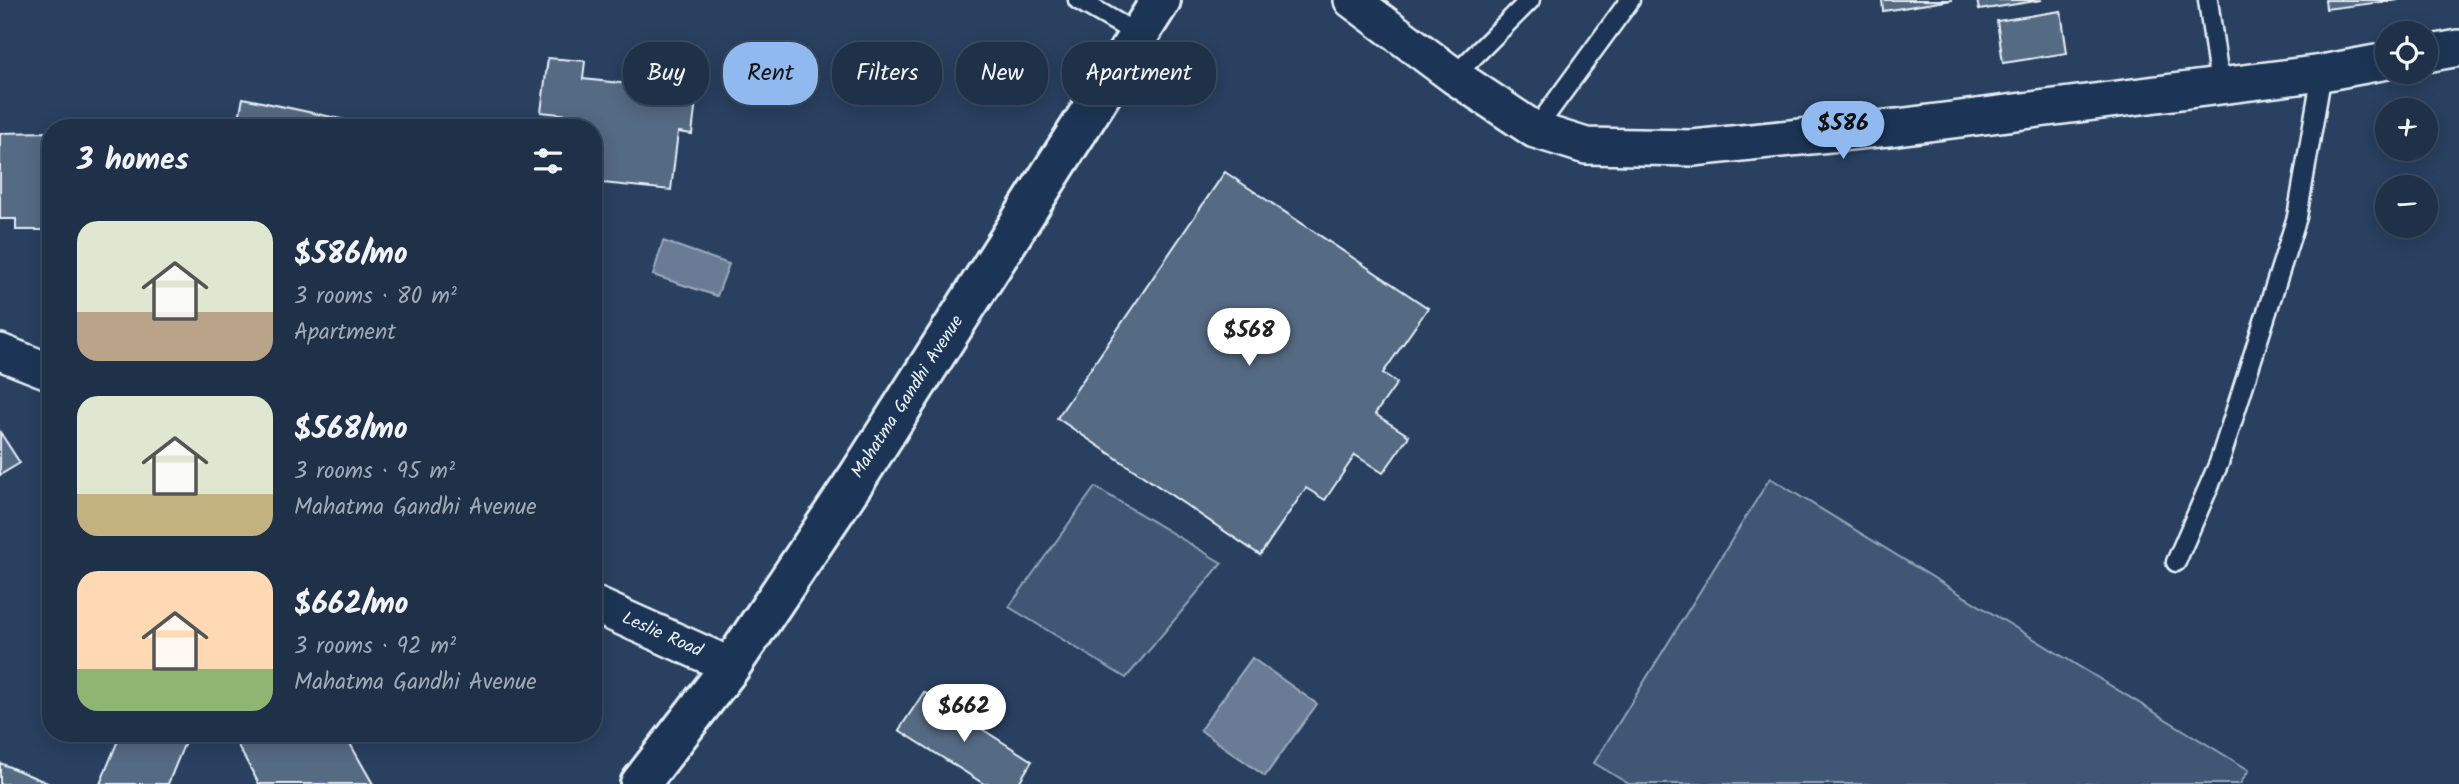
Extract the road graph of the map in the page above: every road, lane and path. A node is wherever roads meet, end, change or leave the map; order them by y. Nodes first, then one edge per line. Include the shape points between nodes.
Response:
1 (1078, 0) edge
2 (1161, 0) edge
3 (1352, 0) edge
4 (1530, 0) edge
5 (1630, 0) edge
6 (2208, 0) edge
7 (1139, 35) junction
8 (2459, 48) edge
9 (2438, 52) edge
10 (2375, 63) edge
11 (2322, 73) junction
12 (1454, 76) junction
13 (2220, 86) junction
14 (1535, 130) junction
15 (0, 352) edge
16 (42, 368) edge
17 (2176, 562) dead end
18 (602, 608) edge
19 (731, 666) junction
20 (639, 784) edge

1 - 7 lane
2 - 7 main road, Mahatma Gandhi Avenue
3 - 12 street
4 - 12 lane
5 - 14 lane
6 - 13 lane
7 - 19 main road, Mahatma Gandhi Avenue via 859,475
8 - 9 street
10 - 11 street
11 - 13 street
11 - 17 lane via 2297,217 2219,463
12 - 14 street
13 - 14 street via 1693,148 1586,146
15 - 16 street
18 - 19 street, Leslie Road
19 - 20 main road, Mahatma Gandhi Avenue

